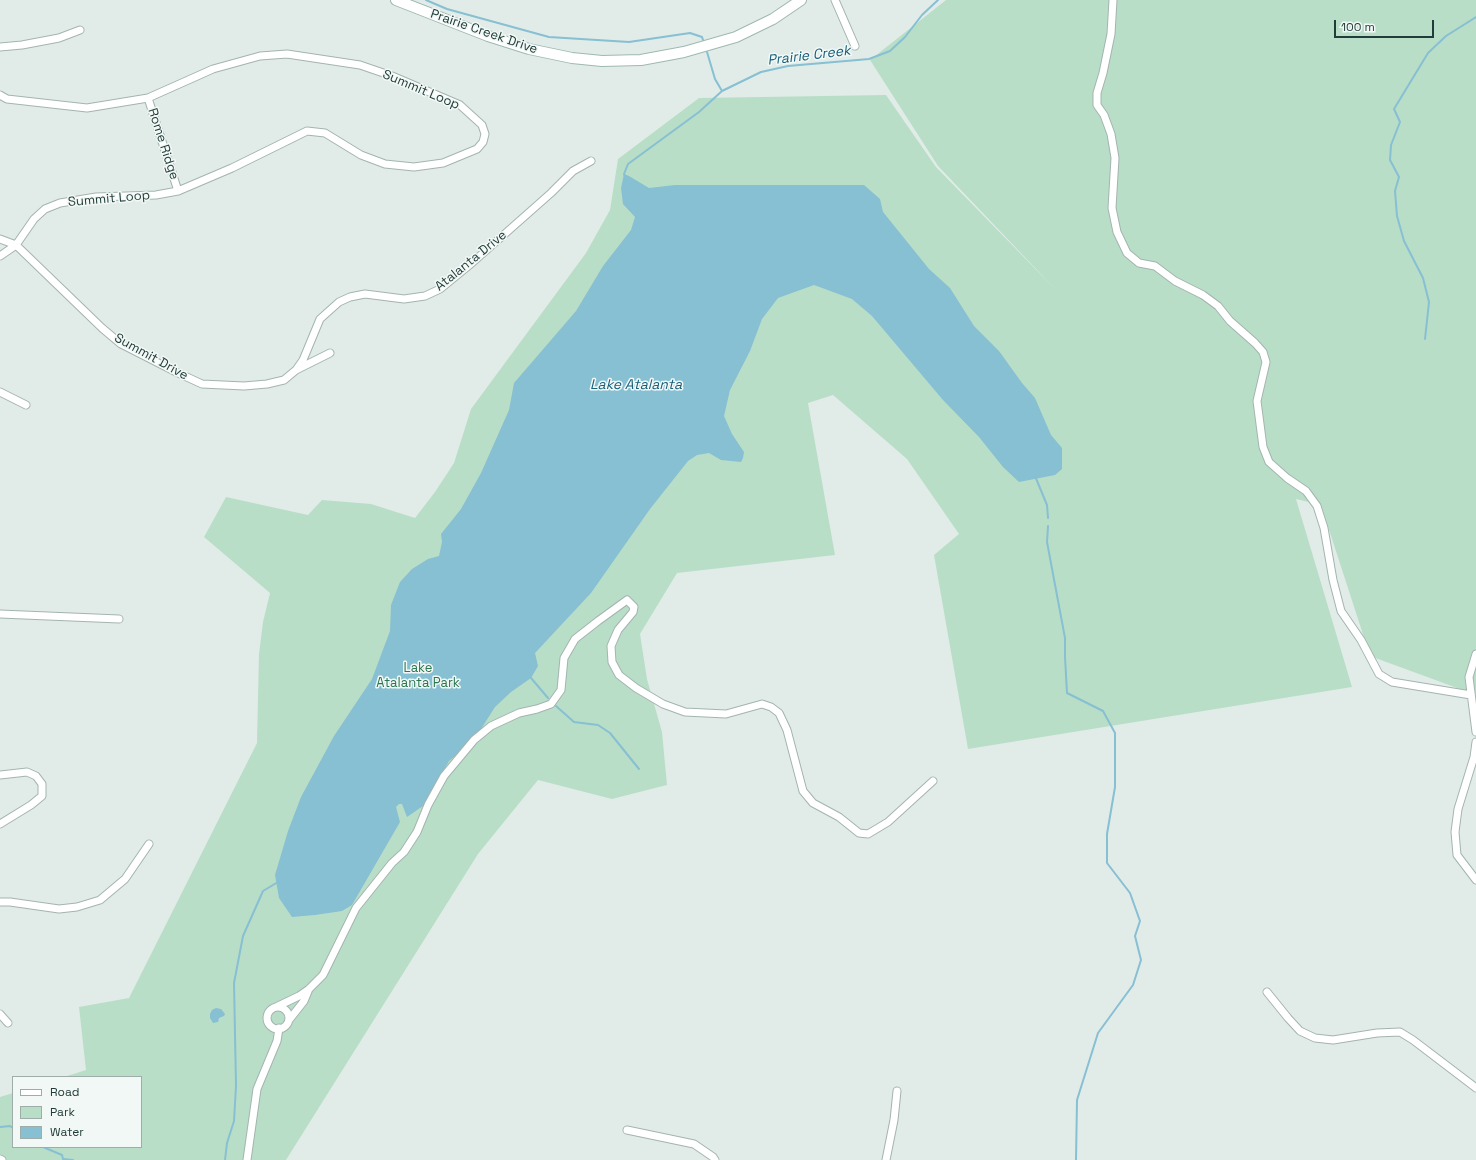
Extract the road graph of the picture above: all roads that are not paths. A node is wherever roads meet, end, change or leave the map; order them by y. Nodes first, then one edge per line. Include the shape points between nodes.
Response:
1 (396, 0) edge
2 (801, 0) edge
3 (835, 0) edge
4 (1113, 0) edge
5 (80, 30) dead end
6 (0, 46) edge
7 (855, 46) dead end
8 (0, 95) edge
9 (148, 98) junction
10 (591, 161) dead end
11 (178, 191) junction
12 (0, 239) edge
13 (16, 245) junction
14 (0, 256) edge
15 (330, 353) dead end
16 (296, 370) junction
17 (0, 392) edge
18 (26, 405) dead end
19 (0, 614) edge
20 (119, 619) dead end
21 (1476, 654) edge
22 (1471, 695) junction
23 (1476, 732) edge
24 (1476, 742) edge
25 (0, 776) edge
26 (933, 781) dead end
27 (0, 824) edge
28 (149, 844) dead end
29 (1476, 880) edge
30 (0, 902) edge
31 (309, 989) junction
32 (1267, 992) dead end
33 (276, 1008) junction
34 (0, 1014) edge
35 (289, 1020) junction
36 (8, 1023) dead end
37 (278, 1028) junction
38 (1476, 1088) edge
39 (897, 1091) dead end
40 (627, 1130) dead end
41 (247, 1160) edge
42 (714, 1160) edge
43 (886, 1160) edge

1 - 2 main road, Prairie Creek Drive via 529,49 602,61 641,60 684,52 736,37 773,19
3 - 7 street
4 - 22 street via 1111,34 1097,93 1097,105 1111,134 1116,158 1112,208 1117,232 1127,253 1138,263 1154,266 1175,281 1203,295 1218,306 1263,352 1266,362 1258,402 1263,448 1269,462 1306,491 1317,506 1341,610 1379,674 1392,682
5 - 6 street via 58,38 22,45
8 - 9 street, Summit Loop via 6,98 87,108
9 - 11 street, Rome Ridge
9 - 11 street, Summit Loop via 213,69 260,56 287,54 360,65 392,76 460,105 482,125 485,134 477,150 443,163 414,167 384,164 361,155 324,133 307,131
10 - 16 street, Atalanta Drive via 573,171 491,246 440,288 425,296 404,299 365,294 339,302 320,319 303,360
11 - 13 street, Summit Loop via 156,195 96,197 60,203 45,209 34,219
12 - 13 street, Summit Drive
13 - 14 street
13 - 16 street, Summit Drive via 121,344 202,384 267,384 284,380
15 - 16 street, Summit Drive
17 - 18 street
19 - 20 street
21 - 22 street via 1470,677
22 - 23 street
24 - 29 street via 1458,809 1455,832 1457,855
25 - 27 street via 27,772 36,776 42,784 42,796
26 - 31 street via 888,822 868,834 859,833 839,817 813,803 803,791 787,730 779,713 771,707 762,704 726,714 685,712 663,704 619,675 612,662 611,646 618,630 633,612 634,607 627,600 575,639 564,658 561,690 551,704 519,713 491,726 474,740 459,758 441,782 404,852 356,908 323,975
28 - 30 street via 125,879 100,900 59,909
31 - 33 street
31 - 35 street
32 - 38 street via 1300,1031 1314,1038 1333,1040 1400,1032
33 - 35 street via 286,1010
33 - 37 street via 270,1011 268,1017 270,1024
34 - 36 street
35 - 37 street via 285,1026
37 - 41 street via 277,1041 257,1089
39 - 43 street
40 - 42 street via 694,1144

